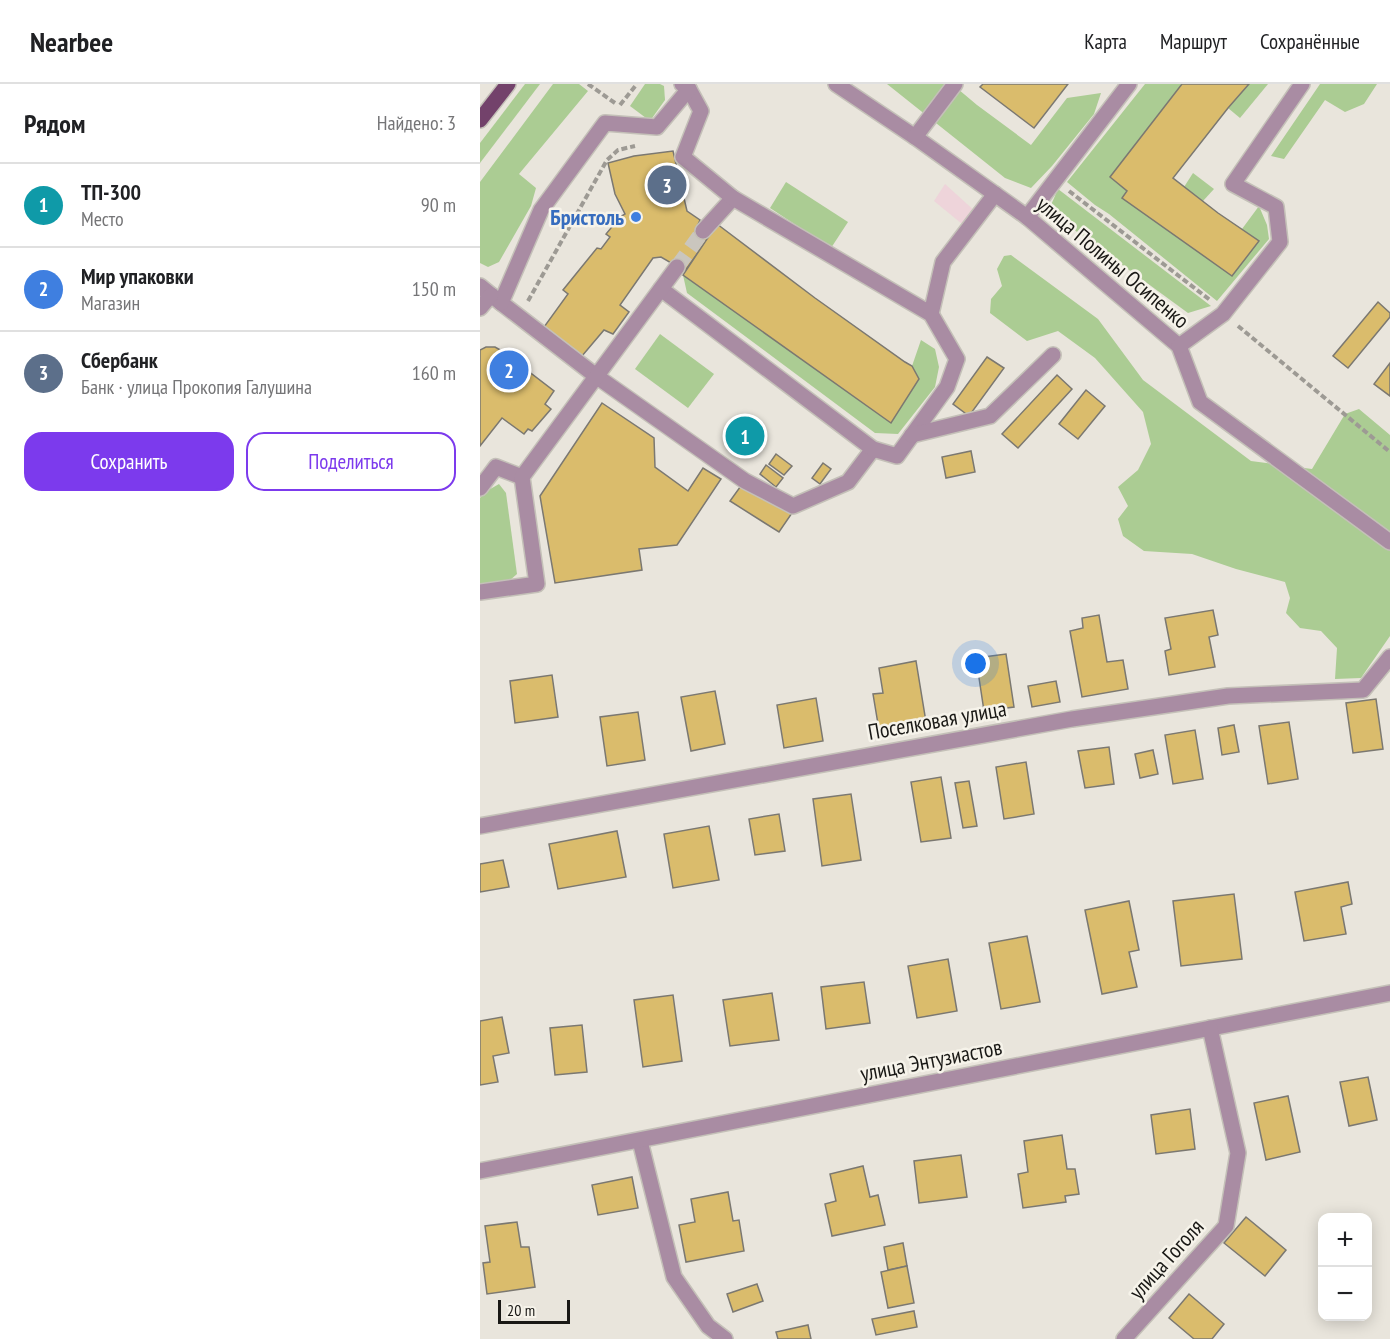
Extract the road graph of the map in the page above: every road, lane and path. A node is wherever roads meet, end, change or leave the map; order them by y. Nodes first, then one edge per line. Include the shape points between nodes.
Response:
1 (508, 84) edge
2 (588, 84) edge
3 (637, 84) edge
4 (836, 84) edge
5 (955, 84) edge
6 (1129, 84) edge
7 (1302, 84) edge
8 (686, 87) edge
9 (480, 120) edge
10 (915, 137) junction
11 (641, 144) dead end
12 (1055, 181) junction
13 (995, 194) junction
14 (733, 198) junction
15 (1027, 217) junction
16 (703, 231) tunnel mouth
17 (677, 267) tunnel mouth
18 (660, 289) junction
19 (490, 294) edge
20 (480, 308) edge
21 (931, 314) junction
22 (1223, 314) junction
23 (519, 317) junction
24 (1179, 346) junction
25 (1053, 355) dead end
26 (596, 376) junction
27 (912, 435) junction
28 (873, 449) junction
29 (1390, 452) edge
30 (522, 477) junction
31 (480, 488) edge
32 (1390, 542) edge
33 (480, 592) edge
34 (1390, 657) edge
35 (480, 826) edge
36 (1390, 993) edge
37 (1210, 1028) junction
38 (640, 1141) junction
39 (480, 1171) edge
40 (725, 1339) edge
41 (1124, 1339) edge

1 - 9 main road
2 - 3 path via 619,106
4 - 10 street, улица Полины Осипенко
5 - 10 street
6 - 12 street
7 - 22 street via 1233,184 1276,207 1280,243
8 - 14 street via 701,111 683,157
8 - 19 street via 657,127 605,123 540,210
10 - 13 street, улица Полины Осипенко
11 - 23 path via 618,150 607,160
12 - 15 street
12 - 22 path
13 - 15 street, улица Полины Осипенко
13 - 21 street via 943,262
14 - 16 street
14 - 21 street
15 - 24 street, улица Полины Осипенко
17 - 18 street
18 - 26 street
18 - 28 street
19 - 20 street
19 - 23 street
21 - 27 street via 957,358 946,387
22 - 24 street
22 - 29 path
23 - 26 street
24 - 32 street, улица Полины Осипенко via 1200,402
25 - 27 street via 990,417
26 - 28 street via 745,481 793,506 848,482
26 - 30 street
27 - 28 street via 897,456
30 - 31 street via 496,467
30 - 33 street via 537,584
34 - 35 street, Поселковая улица via 1363,690 1228,696 1072,719
36 - 37 street, улица Энтузиастов
37 - 38 street, улица Энтузиастов
37 - 41 street, улица Гоголя via 1238,1153 1226,1226
38 - 39 street, улица Энтузиастов
38 - 40 street via 674,1277 708,1326

